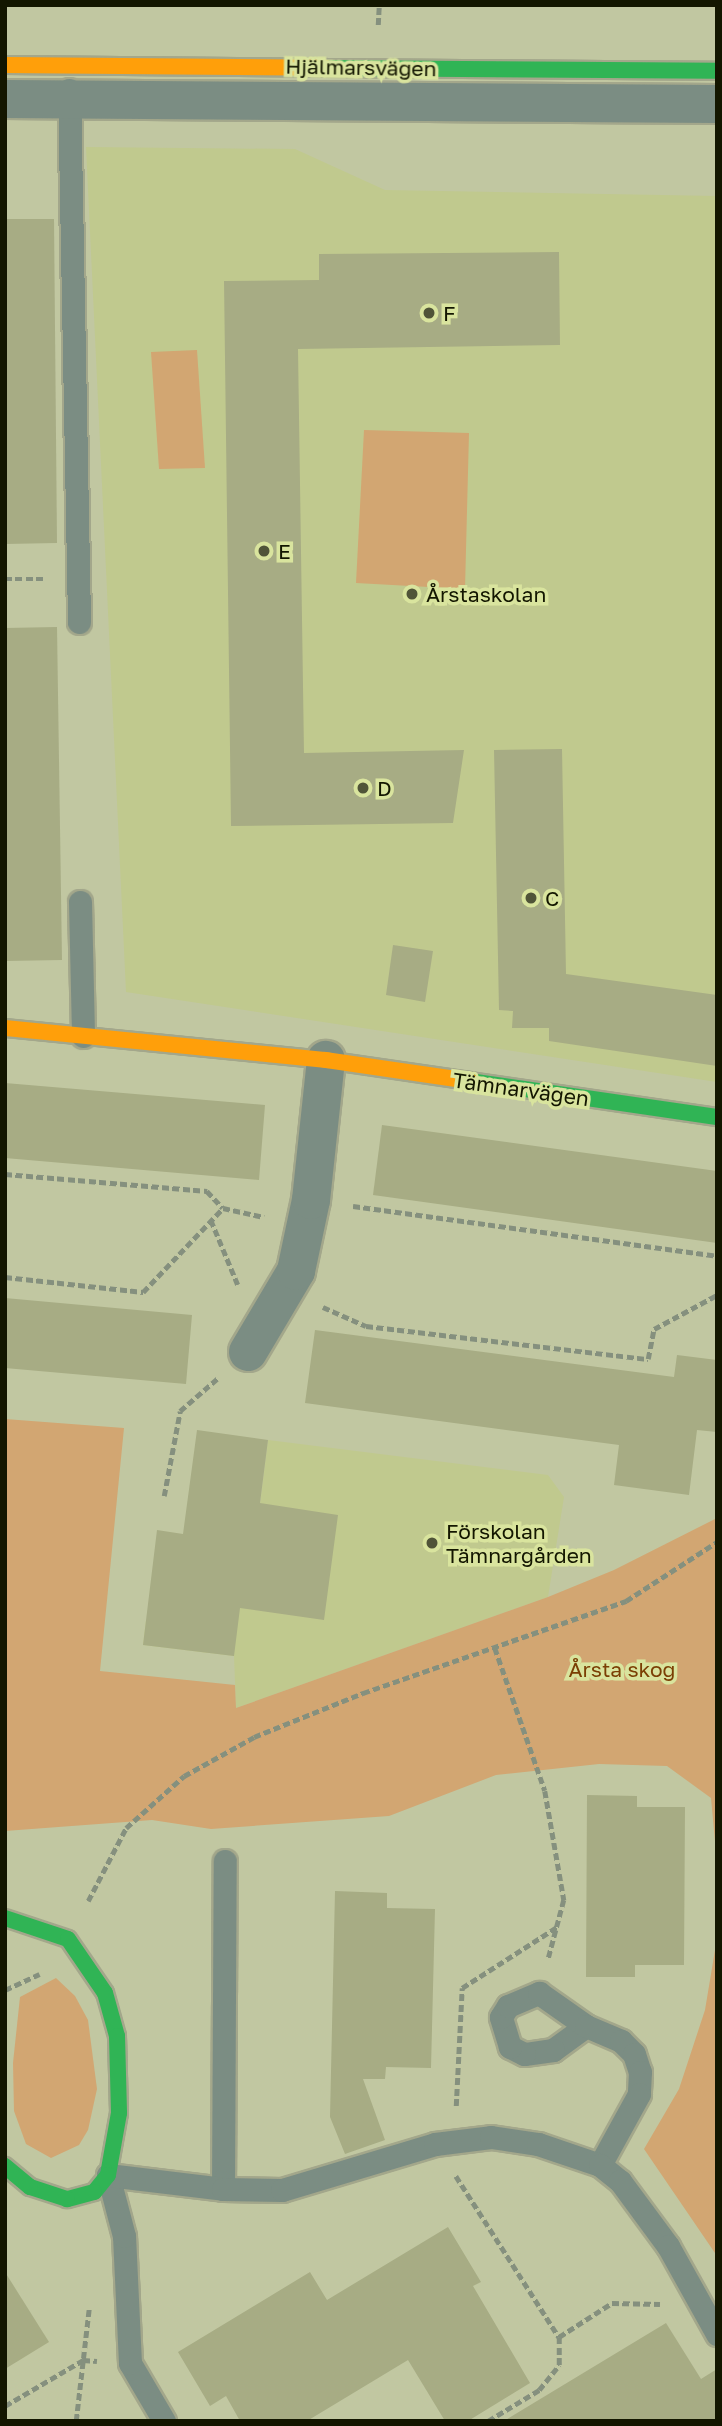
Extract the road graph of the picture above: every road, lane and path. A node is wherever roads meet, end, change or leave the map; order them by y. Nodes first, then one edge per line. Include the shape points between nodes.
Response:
1 (379, 5) edge
2 (377, 33) dead end
3 (5, 65) edge
4 (717, 71) edge
5 (69, 82) junction
6 (5, 99) edge
7 (717, 104) edge
8 (5, 579) edge
9 (49, 579) dead end
10 (79, 622) dead end
11 (80, 902) dead end
12 (5, 1028) edge
13 (83, 1036) junction
14 (326, 1060) junction
15 (717, 1118) edge
16 (5, 1174) edge
17 (311, 1200) junction
18 (223, 1209) junction
19 (717, 1256) edge
20 (5, 1277) edge
21 (717, 1295) edge
22 (311, 1313) dead end
23 (248, 1352) joint
24 (164, 1496) dead end
25 (717, 1542) edge
26 (495, 1648) junction
27 (225, 1861) dead end
28 (5, 1918) edge
29 (68, 1939) junction
30 (539, 1993) junction
31 (586, 2026) junction
32 (458, 2070) dead end
33 (456, 2106) dead end
34 (435, 2144) junction
35 (600, 2165) junction
36 (6, 2170) edge
37 (108, 2175) junction
38 (223, 2189) junction
39 (699, 2304) junction
40 (90, 2305) dead end
41 (717, 2333) edge
42 (559, 2337) junction
43 (83, 2360) junction
44 (130, 2363) junction
45 (5, 2406) edge
46 (76, 2421) edge
47 (164, 2421) edge
48 (488, 2421) edge

1 - 2 path
3 - 5 street, Hjälmarsvägen
4 - 5 street, Hjälmarsvägen
5 - 6 street, Hjälmarsvägen
5 - 7 street, Hjälmarsvägen
5 - 10 lane
8 - 9 path
11 - 13 lane
12 - 13 street, Tämnarvägen
13 - 14 street, Tämnarvägen
14 - 15 street, Tämnarvägen
14 - 17 street
16 - 18 path via 207,1191
17 - 18 path via 266,1217
17 - 19 path
17 - 23 street via 296,1271
18 - 20 path via 143,1292
21 - 22 path via 654,1329 648,1359 366,1326 321,1306
23 - 24 path via 180,1411
25 - 26 path via 626,1601
26 - 29 path via 254,1737 184,1776 126,1828
26 - 30 path via 545,1790 564,1900
27 - 38 lane
28 - 29 street
29 - 37 street via 106,1993 117,2036 119,2113
30 - 31 lane
30 - 31 lane via 508,2006 501,2017 510,2048 540,2055
31 - 35 lane via 621,2041 634,2054 640,2071 639,2094
32 - 33 path
34 - 35 lane via 491,2137 538,2144
34 - 38 lane via 282,2190
34 - 42 path
35 - 39 lane via 641,2204
36 - 37 street via 30,2187 66,2199 94,2192
37 - 38 lane
37 - 44 lane via 124,2236
39 - 41 lane
39 - 42 path via 612,2303
40 - 43 path
42 - 48 path via 559,2365 539,2390
43 - 44 path
43 - 45 path
43 - 46 path
44 - 47 lane

